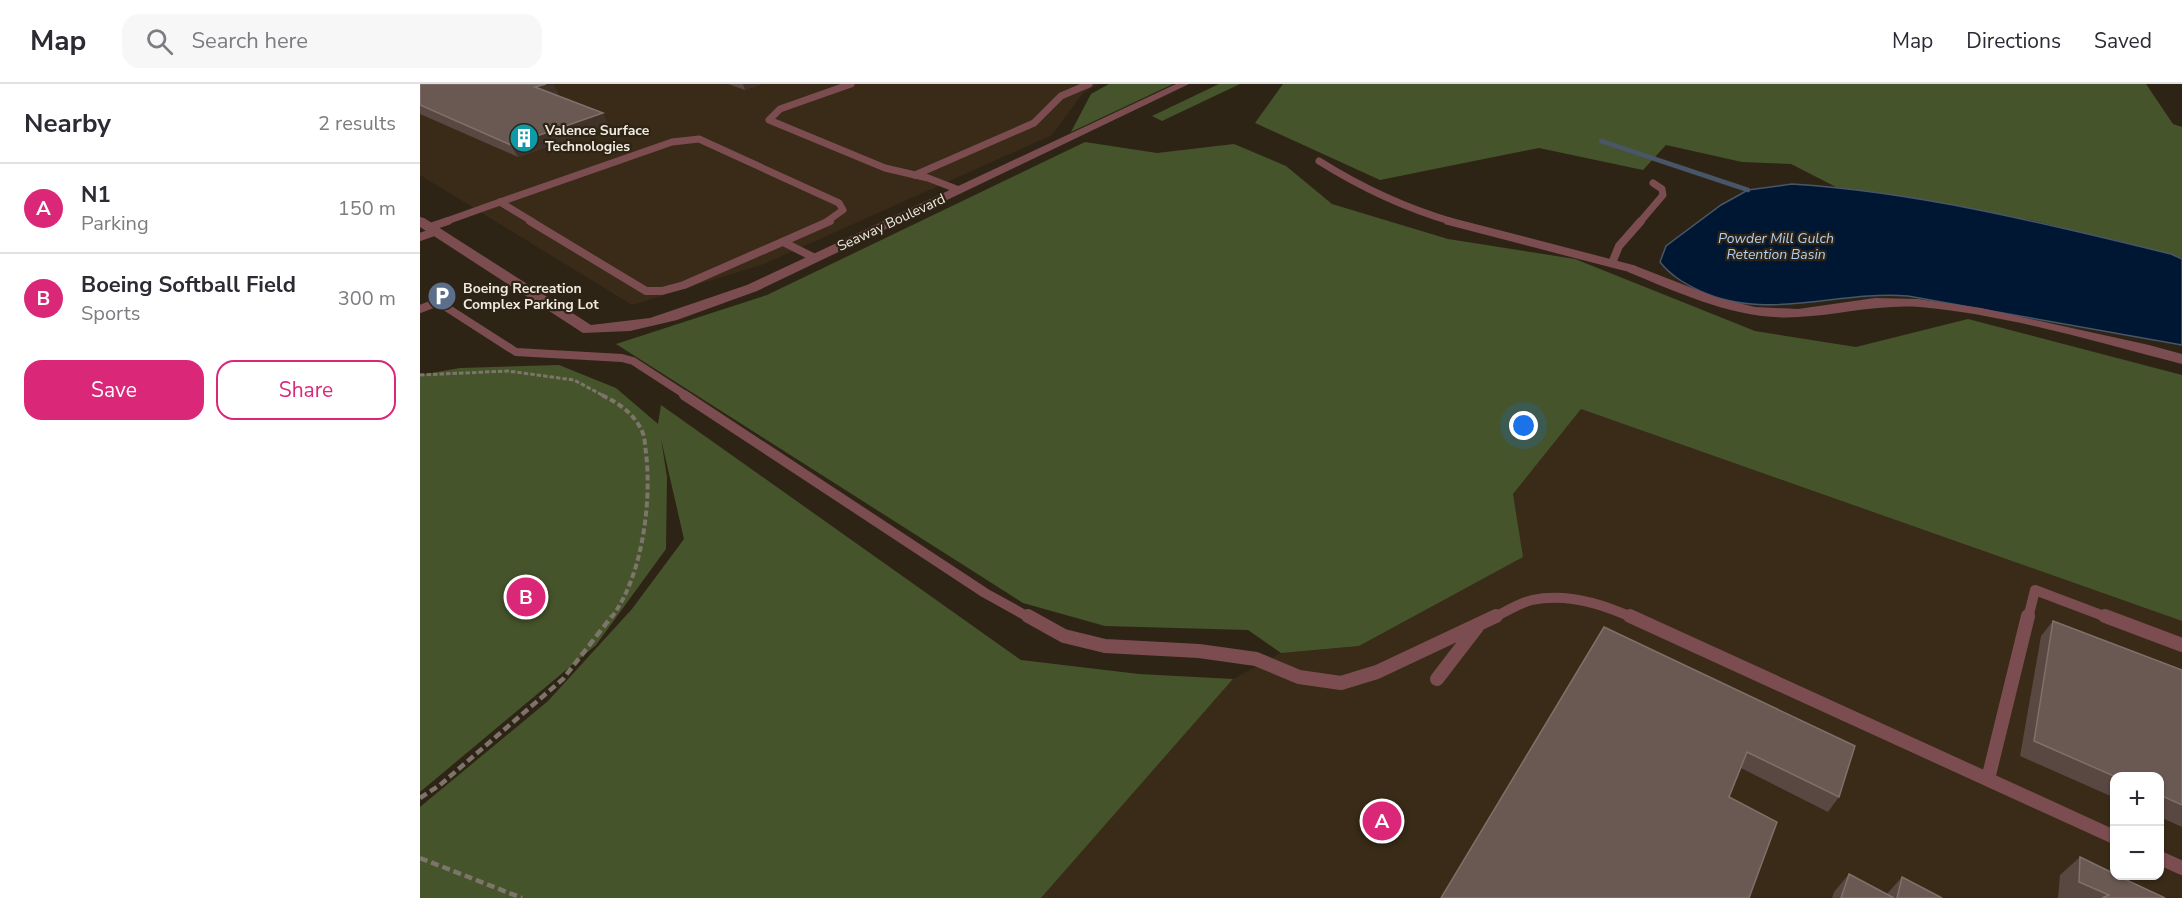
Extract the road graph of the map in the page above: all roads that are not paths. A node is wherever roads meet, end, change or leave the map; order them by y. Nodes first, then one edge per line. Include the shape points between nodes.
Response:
1 (850, 84) edge
2 (1089, 84) edge
3 (1185, 84) edge
4 (1319, 161) dead end
5 (915, 175) junction
6 (1653, 183) dead end
7 (959, 190) junction
8 (500, 202) junction
9 (427, 229) edge
10 (783, 242) junction
11 (815, 258) junction
12 (1612, 263) junction
13 (1633, 269) joint
14 (420, 309) edge
15 (2182, 359) edge
16 (1479, 624) junction
17 (2182, 645) edge
18 (1437, 679) dead end
19 (1988, 779) junction
20 (2110, 835) edge
21 (2164, 860) edge
22 (2182, 868) edge

1 - 5 lane via 780,109 769,120 885,168
2 - 5 lane via 1061,96 1034,123
3 - 7 street, Seaway Boulevard
4 - 12 lane via 1337,174 1436,217
5 - 7 lane
6 - 12 lane via 1662,189 1663,195 1619,246
7 - 11 street, Seaway Boulevard
8 - 9 lane
8 - 10 lane via 646,291 684,285
8 - 10 lane via 672,142 699,139 839,203 843,210 831,220
9 - 11 street, Seaway Boulevard via 588,330 611,330 690,311 752,288
10 - 11 lane
12 - 13 lane
13 - 15 street via 1729,306 1797,313 1860,303 1949,306
14 - 16 lane via 438,302 516,352 633,361 985,593 1064,636 1105,646 1199,651 1256,659 1299,677 1341,683 1377,672
16 - 18 lane
16 - 19 lane via 1531,600 1562,597 1612,609
17 - 19 lane via 2035,590
19 - 20 lane
21 - 22 lane

